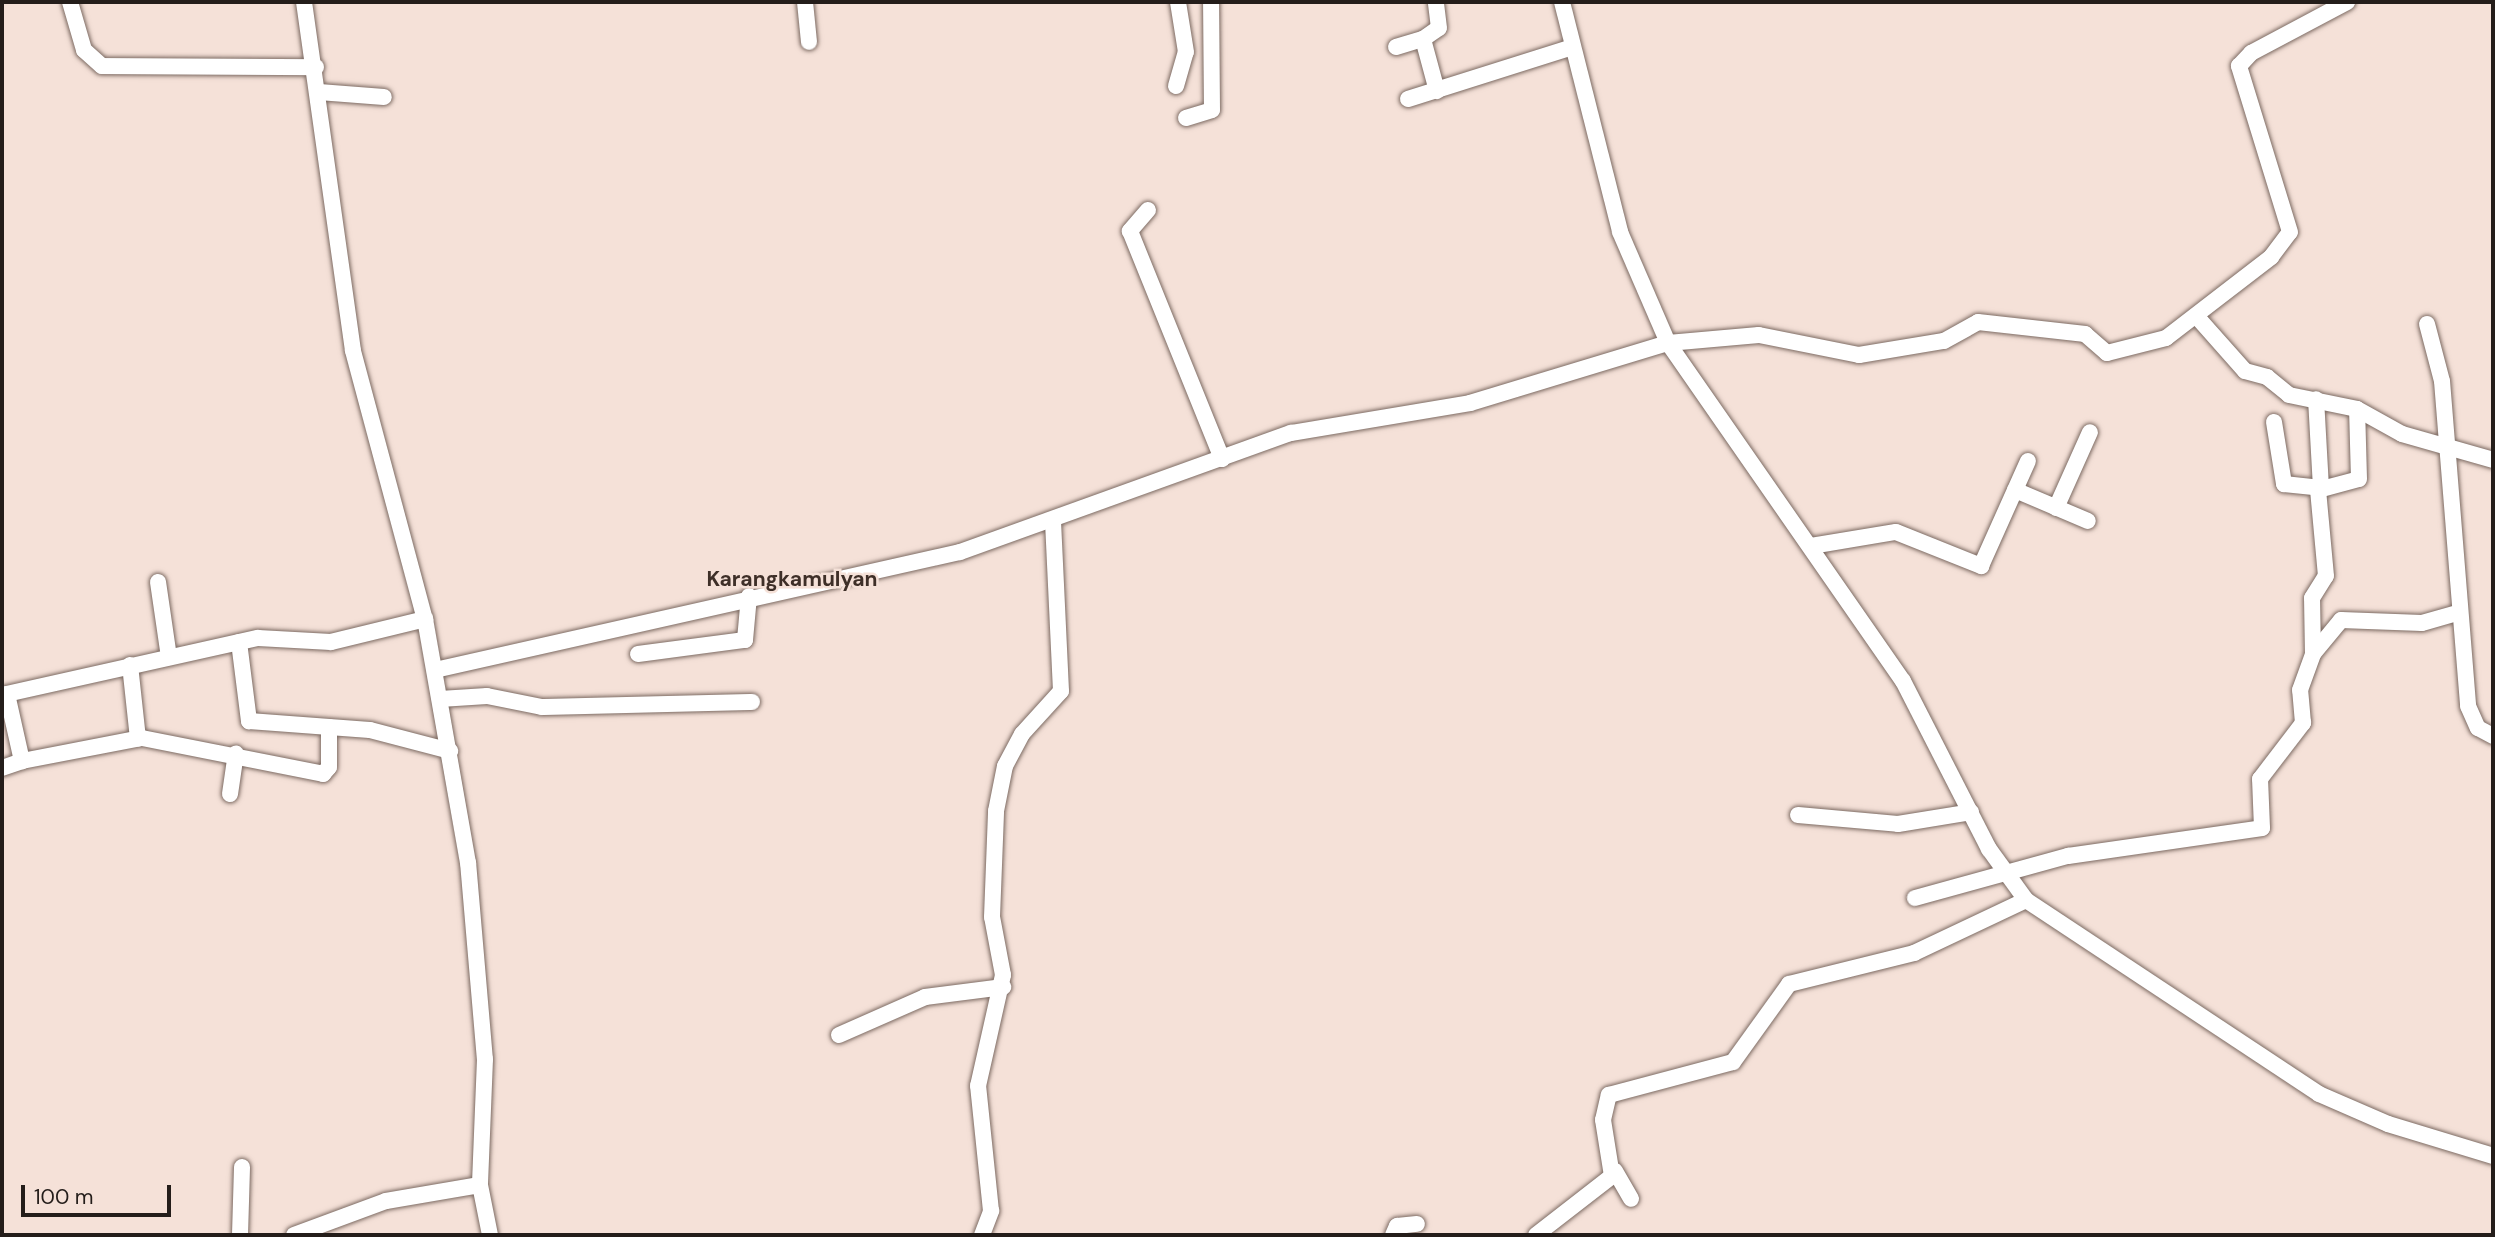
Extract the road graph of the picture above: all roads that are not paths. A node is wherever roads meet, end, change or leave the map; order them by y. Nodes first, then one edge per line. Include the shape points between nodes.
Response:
1 (70, 2) edge
2 (304, 2) edge
3 (805, 2) edge
4 (1178, 2) edge
5 (1211, 2) edge
6 (1436, 2) edge
7 (1562, 2) edge
8 (2347, 2) edge
9 (2323, 8) edge
10 (1423, 40) junction
11 (809, 42) dead end
12 (1396, 47) dead end
13 (1573, 47) junction
14 (316, 67) junction
15 (1176, 86) dead end
16 (1437, 91) junction
17 (319, 92) junction
18 (384, 97) dead end
19 (1408, 99) dead end
20 (1186, 118) dead end
21 (1149, 210) dead end
22 (2198, 318) junction
23 (2427, 324) dead end
24 (1668, 343) junction
25 (2316, 400) junction
26 (2357, 409) junction
27 (2274, 422) dead end
28 (2090, 432) dead end
29 (2449, 448) junction
30 (1222, 459) junction
31 (2493, 460) edge
32 (2028, 461) dead end
33 (2321, 488) junction
34 (2015, 490) junction
35 (2056, 508) junction
36 (1052, 522) junction
37 (2088, 522) dead end
38 (1811, 546) junction
39 (159, 582) dead end
40 (749, 596) junction
41 (2457, 613) junction
42 (425, 618) junction
43 (239, 642) junction
44 (638, 654) dead end
45 (2313, 654) junction
46 (169, 657) junction
47 (130, 666) junction
48 (435, 670) junction
49 (4, 694) edge
50 (440, 699) junction
51 (752, 702) dead end
52 (329, 727) junction
53 (2493, 736) edge
54 (138, 738) junction
55 (450, 751) junction
56 (236, 753) junction
57 (22, 761) junction
58 (2, 768) edge
59 (230, 794) dead end
60 (1971, 812) junction
61 (1798, 815) dead end
62 (2003, 869) junction
63 (1915, 898) dead end
64 (2026, 900) junction
65 (1003, 987) junction
66 (839, 1035) dead end
67 (2493, 1156) edge
68 (242, 1167) dead end
69 (1615, 1171) junction
70 (480, 1185) junction
71 (1631, 1199) dead end
72 (1417, 1224) dead end
73 (240, 1235) edge
74 (294, 1235) edge
75 (490, 1235) edge
76 (982, 1235) edge
77 (1393, 1235) edge
78 (1535, 1235) edge

1 - 14 street via 84,50 102,66
2 - 14 street
3 - 11 street
4 - 15 street via 1186,52
5 - 20 street via 1212,110
6 - 10 street via 1438,28
7 - 13 street
8 - 9 street
9 - 22 street via 2251,53 2239,66 2290,232 2271,257
10 - 12 street
10 - 16 street
13 - 16 street
13 - 24 street via 1620,232
14 - 17 street
16 - 19 street
17 - 18 street
17 - 42 street via 353,351
21 - 30 street via 1130,231
22 - 24 street via 2166,338 2107,353 2085,334 1978,322 1944,341 1860,355 1759,335
22 - 25 street via 2245,371 2267,377 2289,395
23 - 29 street via 2442,381
24 - 30 street via 1470,403 1332,422
24 - 38 street
25 - 26 street
25 - 33 street
26 - 29 street via 2402,434
26 - 33 street via 2359,479
27 - 33 street via 2284,484
28 - 35 street
29 - 31 street
29 - 41 street
30 - 36 street
32 - 34 street
33 - 45 street via 2326,576 2312,598
34 - 35 street
34 - 38 street via 1981,566 1896,532
35 - 37 street
36 - 40 street via 947,555
36 - 65 street via 1062,685 1029,722 1004,771 991,874
38 - 60 street via 1903,681
39 - 46 street
40 - 44 street via 745,640
40 - 48 street
41 - 45 street via 2422,623 2341,620
41 - 53 street via 2470,716
42 - 43 street via 331,642 269,637
42 - 48 street
43 - 46 street
43 - 52 street via 247,720
45 - 62 street via 2300,690 2302,727 2259,783 2262,828
46 - 47 street
47 - 49 street
47 - 54 street
48 - 50 street
49 - 57 street
50 - 51 street via 487,696 550,707
50 - 55 street
52 - 55 street
52 - 56 street via 329,767 323,774
54 - 56 street
54 - 57 street
55 - 70 street via 468,862 485,1059
56 - 59 street
57 - 58 street
60 - 61 street via 1898,824
60 - 62 street
62 - 63 street
62 - 64 street
64 - 67 street via 2319,1094 2388,1124
64 - 69 street via 1914,953 1789,984 1733,1062 1609,1095 1603,1120
65 - 66 street via 915,1000
65 - 76 street via 978,1086 991,1211
68 - 73 street
69 - 71 street
69 - 78 street
70 - 74 street via 386,1201
70 - 75 street
72 - 77 street via 1397,1226

